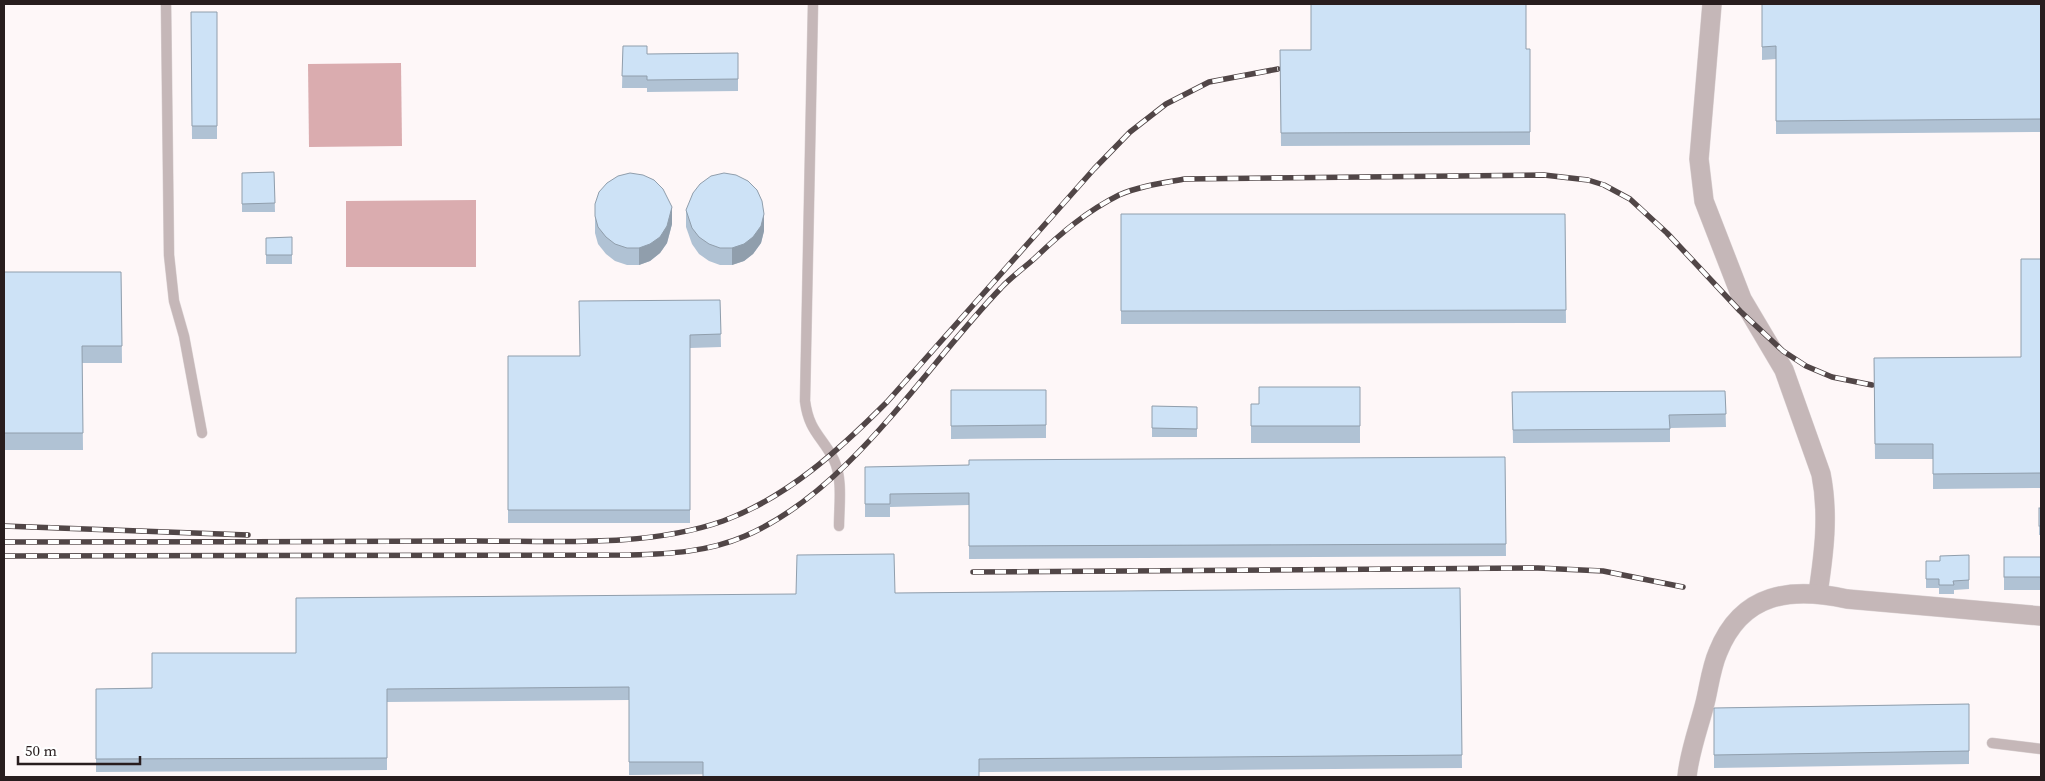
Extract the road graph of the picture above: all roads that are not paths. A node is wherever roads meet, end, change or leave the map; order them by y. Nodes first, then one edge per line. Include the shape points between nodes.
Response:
1 (166, 4) edge
2 (813, 4) edge
3 (1712, 4) edge
4 (202, 432) dead end
5 (839, 526) dead end
6 (1818, 593) junction
7 (2041, 616) edge
8 (1992, 743) dead end
9 (2041, 749) edge
10 (1687, 777) edge

1 - 4 lane via 169,255 174,301
2 - 5 lane via 805,401 810,426 835,462 839,483
3 - 6 street via 1699,176 1704,202 1742,299 1784,370 1821,474 1826,526
6 - 7 street via 1847,599
6 - 10 street via 1775,597 1747,610 1734,623 1717,654
8 - 9 lane

